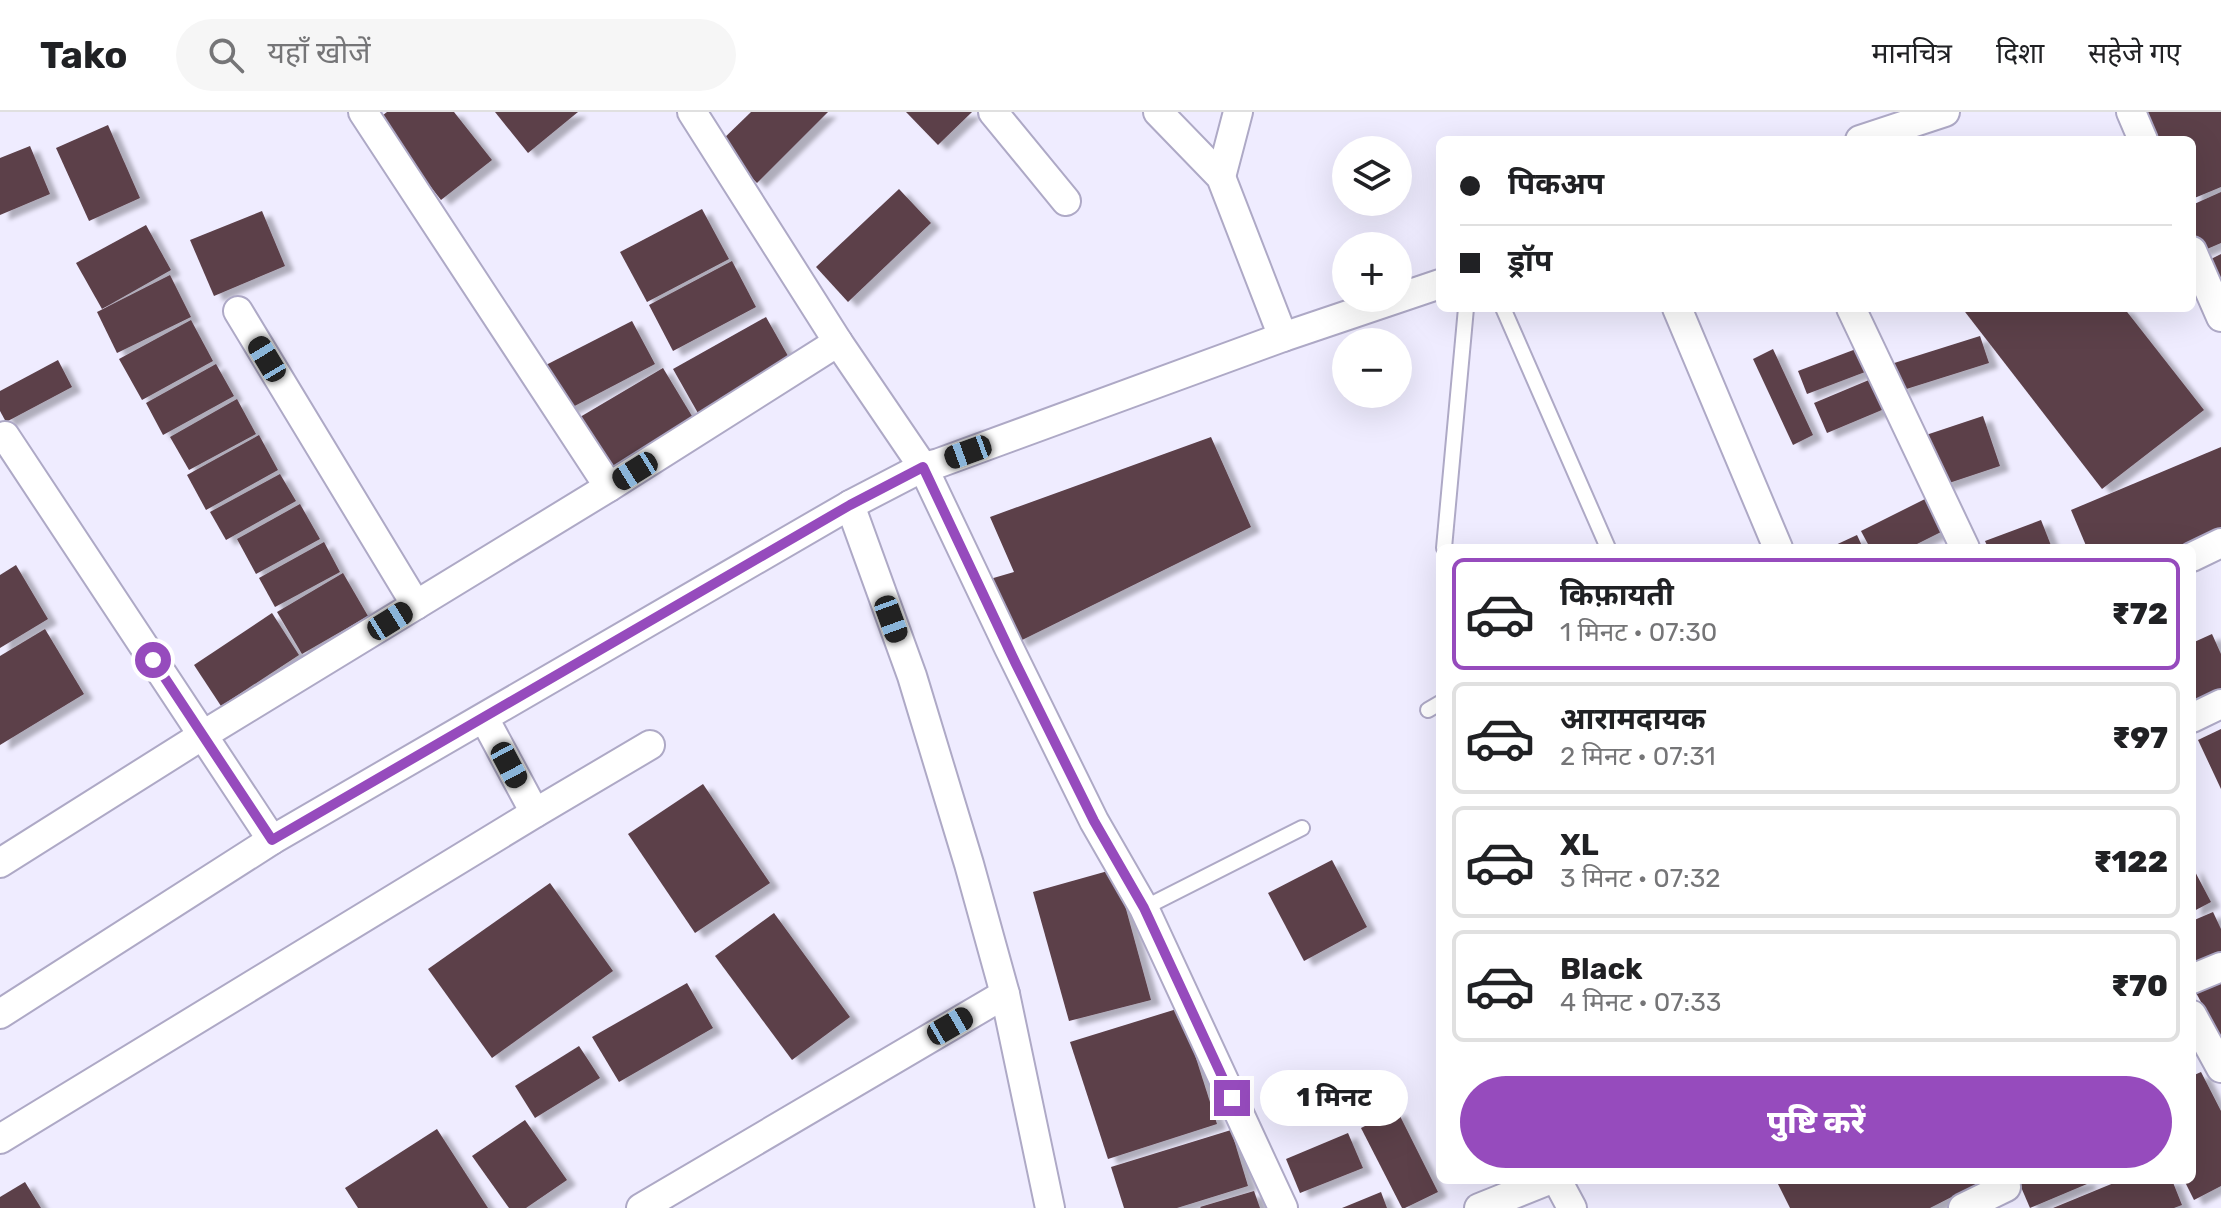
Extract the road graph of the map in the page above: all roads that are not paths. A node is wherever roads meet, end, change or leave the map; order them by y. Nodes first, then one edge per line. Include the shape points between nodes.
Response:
1 (363, 112) edge
2 (693, 112) edge
3 (993, 112) edge
4 (1158, 112) edge
5 (1238, 112) edge
6 (1945, 112) edge
7 (2131, 112) edge
8 (1872, 136) edge
9 (2141, 136) edge
10 (1221, 177) junction
11 (1066, 201) dead end
12 (2196, 260) edge
13 (1436, 285) edge
14 (238, 311) dead end
15 (1466, 312) edge
16 (1505, 312) edge
17 (1679, 312) edge
18 (1853, 312) edge
19 (2221, 317) edge
20 (1283, 337) junction
21 (838, 342) junction
22 (5, 436) dead end
23 (923, 467) junction
24 (609, 487) junction
25 (850, 505) junction
26 (2221, 543) edge
27 (1444, 544) edge
28 (1606, 544) edge
29 (1776, 544) edge
30 (1963, 544) edge
31 (2196, 555) edge
32 (416, 605) junction
33 (2221, 704) edge
34 (2196, 716) edge
35 (484, 718) junction
36 (203, 735) junction
37 (650, 745) dead end
38 (535, 813) junction
39 (1302, 828) dead end
40 (272, 840) junction
41 (0, 863) edge
42 (1144, 908) junction
43 (2221, 967) edge
44 (2196, 977) edge
45 (1005, 994) junction
46 (0, 1014) edge
47 (2196, 1022) edge
48 (2221, 1068) edge
49 (0, 1139) edge
50 (1539, 1184) edge
51 (1559, 1184) edge
52 (2008, 1192) edge
53 (641, 1208) edge
54 (1050, 1208) edge
55 (1283, 1208) edge
56 (1479, 1208) edge
57 (1572, 1208) edge
58 (1963, 1208) edge

1 - 24 street
2 - 21 street
3 - 11 street
4 - 10 street
5 - 10 street
6 - 8 street
7 - 9 street
10 - 20 street
12 - 19 street
13 - 20 street
14 - 32 street
15 - 27 lane
16 - 28 lane
17 - 29 street
18 - 30 street
20 - 23 street
21 - 23 street
21 - 24 street
22 - 36 street
23 - 25 street
23 - 42 street via 1094,821
24 - 32 street
25 - 35 street
25 - 45 street via 912,676
26 - 31 street
32 - 36 street
33 - 34 street
35 - 38 street
35 - 40 street
36 - 40 street
36 - 41 street
37 - 38 street
38 - 49 street
39 - 42 lane
40 - 46 street
42 - 55 street
43 - 44 street
45 - 53 street
45 - 54 street
47 - 48 street
50 - 56 street
51 - 57 street
52 - 58 street

